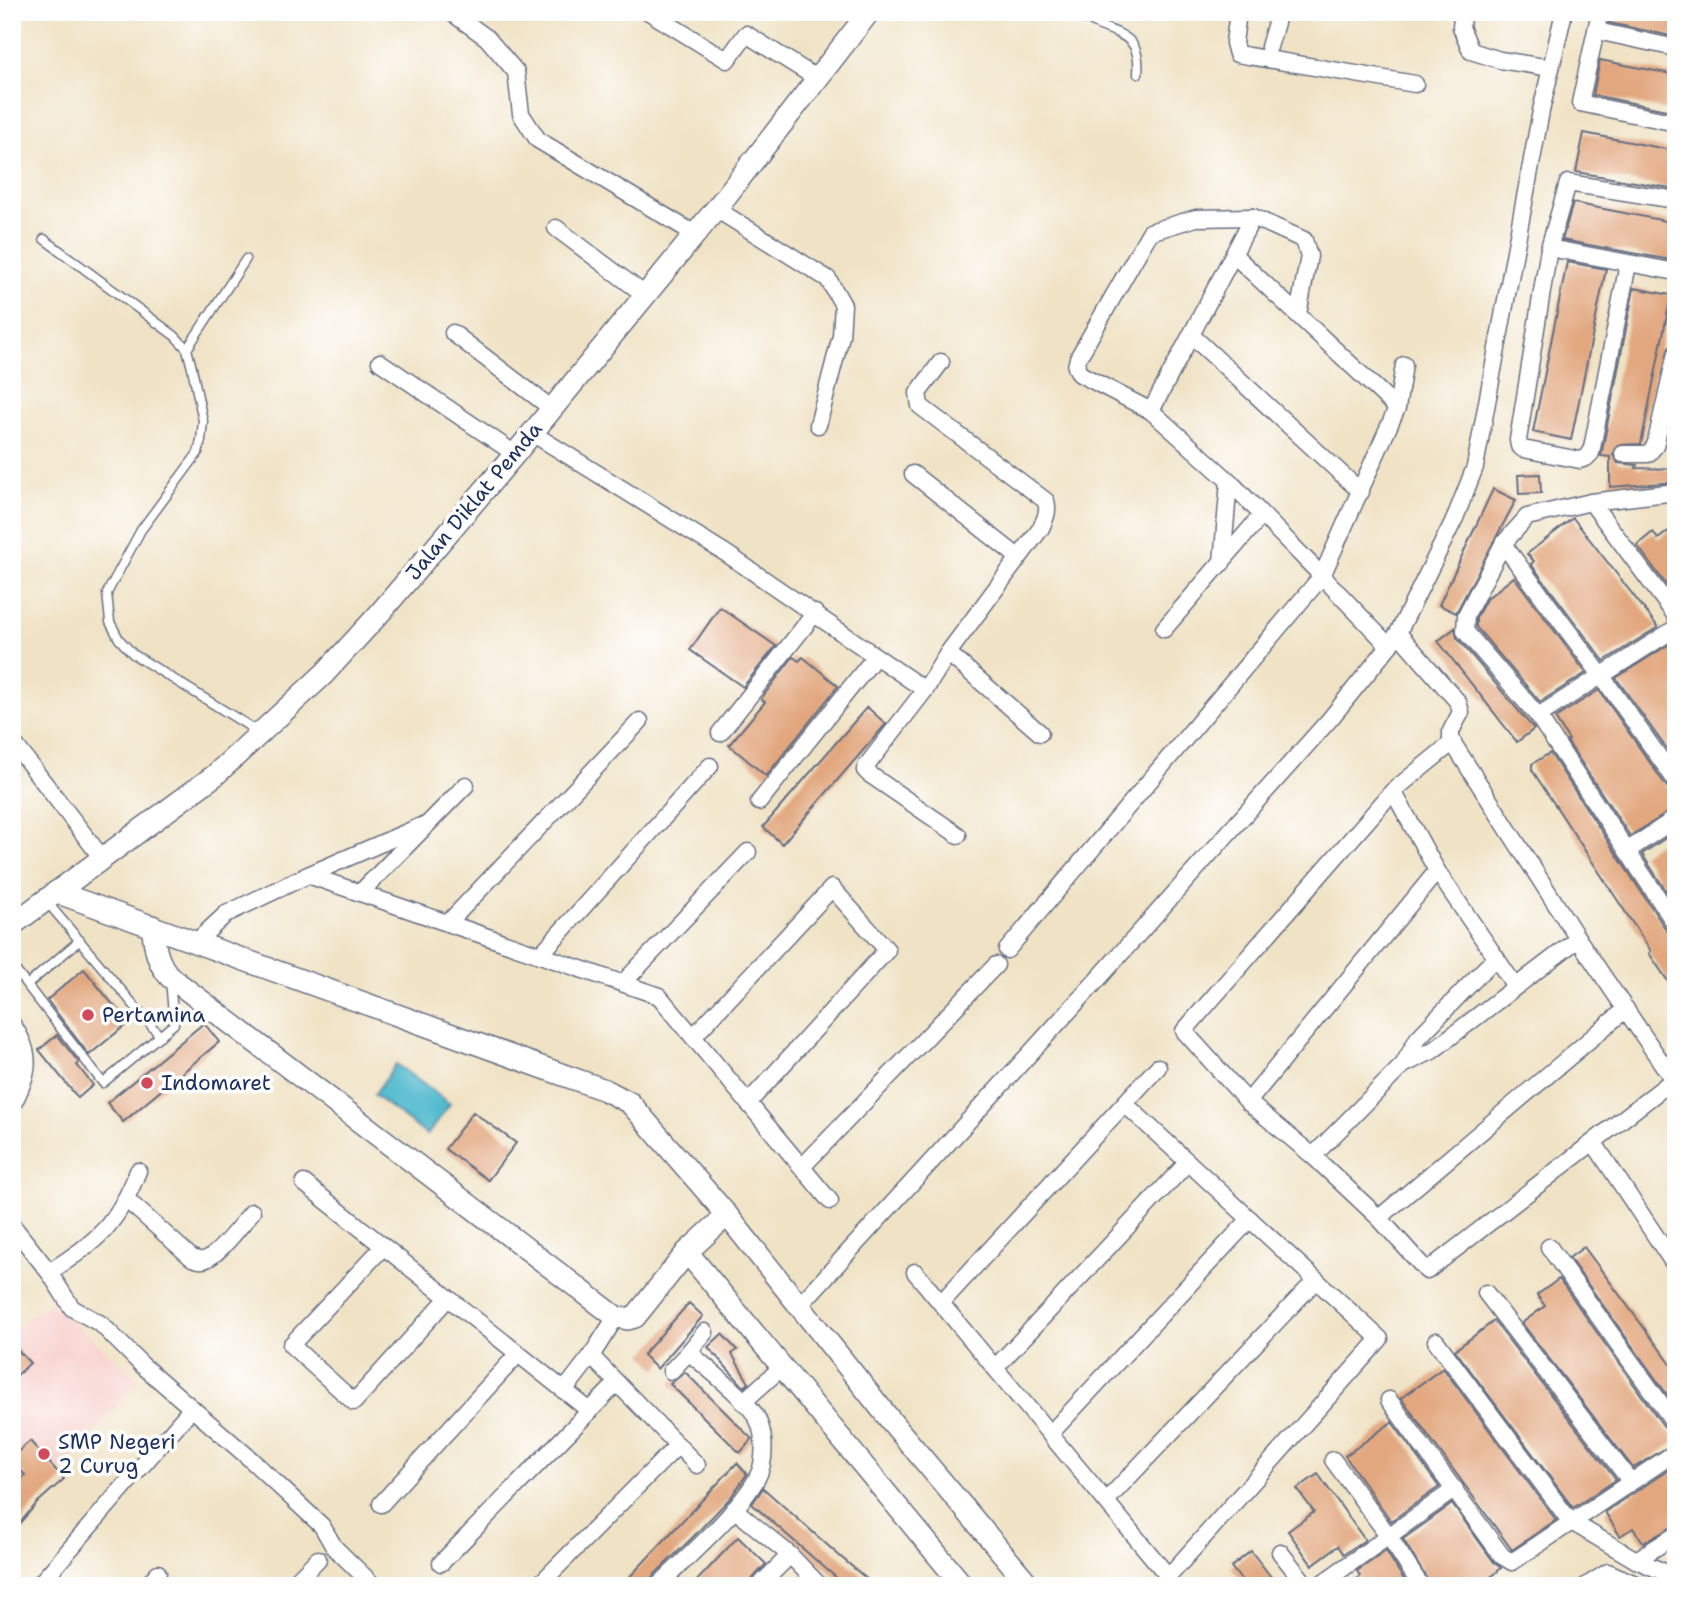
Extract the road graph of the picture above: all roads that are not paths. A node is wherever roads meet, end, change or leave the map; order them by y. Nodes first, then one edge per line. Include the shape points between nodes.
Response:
1 (451, 12) edge
2 (649, 12) edge
3 (1074, 12) edge
4 (1238, 12) edge
5 (1279, 12) edge
6 (1463, 12) edge
7 (1564, 12) edge
8 (1600, 12) edge
9 (864, 14) edge
10 (1597, 31) junction
11 (1269, 47) dead end
12 (1676, 48) edge
13 (1551, 68) junction
14 (1138, 74) dead end
15 (818, 79) junction
16 (1415, 84) dead end
17 (1676, 123) edge
18 (1676, 200) edge
19 (716, 209) junction
20 (1253, 217) junction
21 (556, 228) dead end
22 (695, 234) junction
23 (44, 239) dead end
24 (1549, 248) junction
25 (1234, 254) junction
26 (246, 259) dead end
27 (1628, 264) junction
28 (1676, 272) edge
29 (645, 295) junction
30 (1298, 314) junction
31 (453, 333) dead end
32 (1191, 335) junction
33 (187, 349) junction
34 (1676, 353) edge
35 (380, 362) dead end
36 (941, 362) dead end
37 (1404, 365) dead end
38 (551, 408) junction
39 (1397, 408) junction
40 (1151, 411) junction
41 (818, 425) dead end
42 (532, 433) junction
43 (515, 454) junction
44 (1623, 454) dead end
45 (913, 474) dead end
46 (1229, 481) junction
47 (1361, 492) junction
48 (1676, 492) edge
49 (1591, 502) junction
50 (1261, 516) junction
51 (1503, 544) junction
52 (1018, 557) junction
53 (1222, 563) junction
54 (1322, 576) junction
55 (815, 613) junction
56 (1676, 616) edge
57 (1676, 628) edge
58 (1164, 629) dead end
59 (1394, 639) junction
60 (948, 653) junction
61 (875, 657) junction
62 (1601, 675) junction
63 (925, 690) junction
64 (1538, 716) junction
65 (640, 721) dead end
66 (260, 733) junction
67 (720, 733) dead end
68 (1040, 733) dead end
69 (12, 741) edge
70 (1453, 742) junction
71 (710, 766) dead end
72 (1676, 780) edge
73 (466, 785) dead end
74 (1393, 791) junction
75 (760, 802) dead end
76 (1676, 818) edge
77 (430, 822) junction
78 (958, 835) dead end
79 (1627, 851) junction
80 (748, 852) dead end
81 (102, 859) junction
82 (1437, 871) junction
83 (308, 875) junction
84 (360, 893) junction
85 (51, 896) junction
86 (448, 923) junction
87 (12, 925) edge
88 (1676, 925) edge
89 (152, 926) junction
90 (1578, 939) junction
91 (79, 940) junction
92 (196, 942) junction
93 (1007, 950) dead end
94 (540, 955) junction
95 (1496, 957) junction
96 (996, 965) dead end
97 (12, 966) edge
98 (170, 977) junction
99 (623, 983) junction
100 (27, 985) junction
101 (1515, 986) junction
102 (1626, 1009) junction
103 (12, 1024) edge
104 (160, 1036) junction
105 (693, 1037) junction
106 (1403, 1065) junction
107 (1158, 1067) dead end
108 (1675, 1082) edge
109 (1248, 1102) junction
110 (748, 1103) junction
111 (1125, 1104) junction
112 (12, 1106) edge
113 (1594, 1143) junction
114 (1313, 1156) junction
115 (1188, 1162) junction
116 (802, 1167) junction
117 (138, 1171) dead end
118 (304, 1183) dead end
119 (127, 1200) junction
120 (830, 1201) dead end
121 (252, 1212) dead end
122 (1378, 1218) junction
123 (723, 1219) junction
124 (1250, 1219) junction
125 (12, 1226) edge
126 (383, 1247) junction
127 (1549, 1247) dead end
128 (690, 1249) junction
129 (1676, 1267) edge
130 (49, 1272) junction
131 (915, 1272) dead end
132 (1317, 1280) junction
133 (1486, 1293) dead end
134 (448, 1298) junction
135 (941, 1303) junction
136 (799, 1306) junction
137 (616, 1317) junction
138 (705, 1332) dead end
139 (1436, 1341) dead end
140 (688, 1352) junction
141 (518, 1354) junction
142 (591, 1356) junction
143 (782, 1367) junction
144 (995, 1368) junction
145 (671, 1371) dead end
146 (617, 1384) junction
147 (564, 1391) junction
148 (1389, 1400) dead end
149 (743, 1402) junction
150 (192, 1408) junction
151 (590, 1411) junction
152 (1676, 1425) edge
153 (1050, 1434) junction
154 (678, 1445) junction
155 (1676, 1452) edge
156 (1333, 1460) dead end
157 (696, 1465) dead end
158 (1631, 1482) junction
159 (1455, 1489) junction
160 (1106, 1501) junction
161 (381, 1504) dead end
162 (734, 1509) junction
163 (1570, 1521) junction
164 (1388, 1535) junction
165 (1676, 1535) edge
166 (1280, 1552) dead end
167 (790, 1555) junction
168 (318, 1559) dead end
169 (1636, 1560) junction
170 (441, 1563) dead end
171 (1676, 1577) edge
172 (1164, 1581) edge
173 (38, 1586) edge
174 (291, 1586) edge
175 (374, 1586) edge
176 (538, 1586) edge
177 (658, 1586) edge
178 (759, 1586) edge
179 (820, 1586) edge
180 (963, 1586) edge
181 (1030, 1586) edge
182 (1307, 1586) edge
183 (1318, 1586) edge
184 (1421, 1586) edge
185 (1586, 1586) edge
186 (1640, 1586) edge

1 - 22 street via 487,38 516,72 521,114 538,140
2 - 15 street via 727,60 746,34
3 - 14 lane via 1119,32 1134,44
4 - 16 street via 1237,54
5 - 11 street
6 - 13 street via 1461,27 1471,51
7 - 13 street
8 - 10 street
9 - 15 street, Jalan Diklat Pemda
10 - 12 street
10 - 17 street via 1580,103
13 - 59 street via 1475,467
15 - 19 street, Jalan Diklat Pemda
18 - 24 street via 1568,183
19 - 22 street, Jalan Diklat Pemda
19 - 41 street via 828,279 843,304 842,336
20 - 25 street
20 - 30 street via 1304,240 1308,248
20 - 40 street via 1196,218 1150,232 1078,358 1080,373
21 - 29 street
22 - 29 street, Jalan Diklat Pemda
23 - 33 lane
24 - 27 street
24 - 27 street via 1518,440 1527,451 1580,460 1591,453
25 - 30 street
25 - 32 street
26 - 33 lane
27 - 28 street
29 - 38 street, Jalan Diklat Pemda
30 - 39 street
31 - 38 street
32 - 40 street
32 - 47 street
33 - 66 lane via 203,421 198,453 141,530 107,593 110,622 133,654
34 - 44 street via 1655,446 1648,454
35 - 43 street
36 - 52 street via 918,393 920,406 1046,502 1046,519
37 - 39 street
38 - 42 street, Jalan Diklat Pemda
39 - 47 street
40 - 46 street
42 - 43 street, Jalan Diklat Pemda
42 - 55 street
43 - 66 street, Jalan Diklat Pemda via 379,614 304,694
45 - 52 street
46 - 50 street
46 - 53 street
47 - 54 street
48 - 49 street
49 - 51 street via 1527,517
49 - 56 street
50 - 53 street
50 - 54 street
51 - 62 street
51 - 64 street via 1466,615 1465,631
52 - 60 street
53 - 58 street
54 - 59 street
54 - 93 street
55 - 61 street
55 - 67 street
57 - 62 street
59 - 70 street via 1460,707 1451,733
59 - 136 street via 1330,719 1099,978
60 - 63 street
60 - 68 street
61 - 63 street
61 - 75 street
62 - 64 street
62 - 72 street
63 - 78 street via 865,770
64 - 79 street
65 - 86 street
66 - 81 street, Jalan Diklat Pemda via 214,776
69 - 81 street
70 - 74 street
70 - 90 street
71 - 94 street
73 - 77 street
74 - 82 street
74 - 109 street via 1184,1031
76 - 79 street
77 - 83 street
77 - 84 street
79 - 88 street
80 - 99 street
81 - 85 street, Jalan Diklat Pemda
82 - 95 street
82 - 109 street
83 - 84 street
83 - 92 street via 226,914
84 - 86 street
85 - 87 street, Jalan Diklat Pemda
85 - 89 street
85 - 91 lane
86 - 94 street
89 - 92 street
89 - 98 street via 156,953
90 - 101 street
90 - 102 street
91 - 100 lane
91 - 104 lane
92 - 123 street via 606,1090 630,1103
94 - 99 street
95 - 101 street
95 - 106 street via 1418,1038
96 - 116 street
97 - 100 lane
98 - 104 lane via 174,1024
98 - 137 street
99 - 105 street via 659,996
100 - 104 lane via 103,1083
101 - 106 street via 1432,1051
102 - 108 street
102 - 122 street
103 - 112 street via 27,1052
105 - 110 street
105 - 110 street via 832,888 887,950
106 - 114 street
107 - 111 street
108 - 113 street
109 - 114 street
110 - 116 street
111 - 115 street
111 - 135 street
113 - 122 street via 1427,1271
113 - 129 street
114 - 122 street
115 - 124 street
115 - 144 street
116 - 120 street
117 - 119 street
118 - 126 street
119 - 121 street via 200,1261 218,1250
119 - 130 street via 86,1249
123 - 128 street
123 - 136 street
124 - 132 street
124 - 153 street
125 - 130 street
126 - 134 street
126 - 134 street via 291,1345 354,1402
127 - 152 street
128 - 137 street via 635,1317
128 - 143 street
130 - 150 street via 72,1308 101,1324
131 - 135 street
132 - 160 street
132 - 172 street via 1380,1339
133 - 158 street
134 - 141 street
135 - 144 street
136 - 181 street
137 - 142 street
138 - 140 street
139 - 163 street
140 - 145 street
140 - 149 street
141 - 147 street
141 - 161 street
142 - 146 street
142 - 147 street
143 - 149 street
143 - 180 street
144 - 153 street
146 - 151 street
146 - 154 street
147 - 151 street
148 - 159 street
149 - 162 street via 758,1418 764,1453 758,1477
150 - 173 street
150 - 175 street via 322,1526 334,1547
151 - 170 street
153 - 160 street
154 - 157 street
154 - 176 street
155 - 158 street
156 - 164 street
158 - 163 street
159 - 163 street via 1512,1562
159 - 164 street
160 - 172 street
162 - 167 street
162 - 177 street
163 - 169 street
164 - 183 street
164 - 184 street
165 - 169 street
166 - 182 street
167 - 178 street
167 - 179 street
168 - 174 street
169 - 171 street
185 - 186 street via 1608,1572

